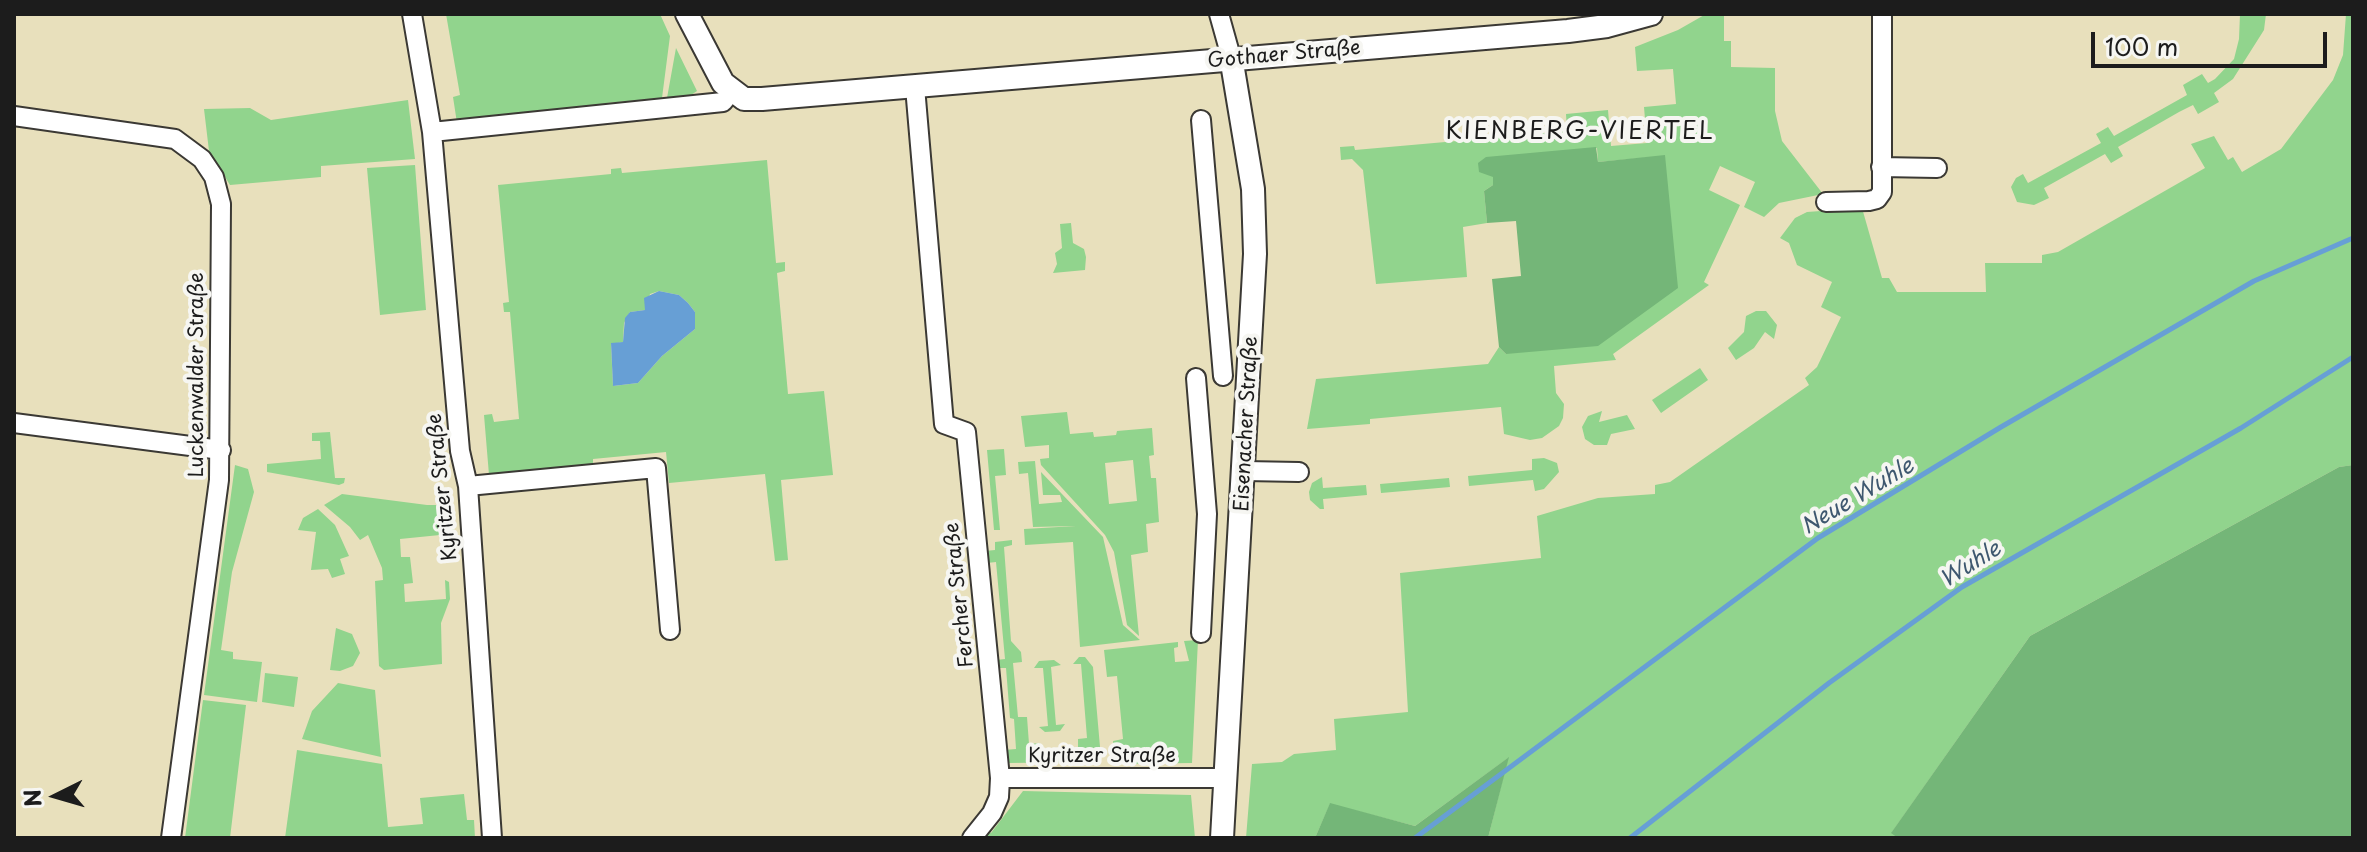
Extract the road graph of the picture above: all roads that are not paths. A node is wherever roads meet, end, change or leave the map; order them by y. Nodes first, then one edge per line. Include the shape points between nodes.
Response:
1 (412, 14) edge
2 (687, 14) edge
3 (1219, 14) edge
4 (1651, 14) edge
5 (1882, 14) edge
6 (1231, 57) junction
7 (915, 87) junction
8 (731, 92) junction
9 (14, 116) edge
10 (1201, 120) dead end
11 (432, 132) junction
12 (1881, 167) junction
13 (1937, 168) dead end
14 (1826, 202) dead end
15 (1223, 376) dead end
16 (1196, 378) dead end
17 (14, 423) edge
18 (221, 450) junction
19 (1245, 471) junction
20 (1299, 472) dead end
21 (468, 486) junction
22 (670, 630) dead end
23 (1201, 633) dead end
24 (1000, 778) junction
25 (1225, 778) junction
26 (171, 838) edge
27 (492, 838) edge
28 (972, 838) edge
29 (1222, 838) edge

1 - 11 street, Kyritzer Straße
2 - 8 street
3 - 6 street, Eisenacher Straße
4 - 6 street, Gothaer Straße via 1568,31
5 - 12 street
6 - 7 street, Gothaer Straße
6 - 19 street, Eisenacher Straße via 1254,217
7 - 8 street, Gothaer Straße via 762,99
7 - 24 street, Fercher Straße via 944,424 966,432
8 - 11 street via 716,103
9 - 18 street, Luckenwalder Straße via 175,139 202,159 214,177 221,204
10 - 15 street, Eisenacher Straße
11 - 21 street, Kyritzer Straße via 460,451
12 - 13 street
12 - 14 street via 1882,192 1877,199
16 - 23 street, Eisenacher Straße via 1207,514
17 - 18 street
18 - 26 street, Luckenwalder Straße
19 - 20 street
19 - 25 street, Eisenacher Straße
21 - 22 street via 656,468
21 - 27 street, Kyritzer Straße
24 - 25 street, Kyritzer Straße
24 - 28 street, Kyritzer Straße via 992,813
25 - 29 street, Eisenacher Straße

